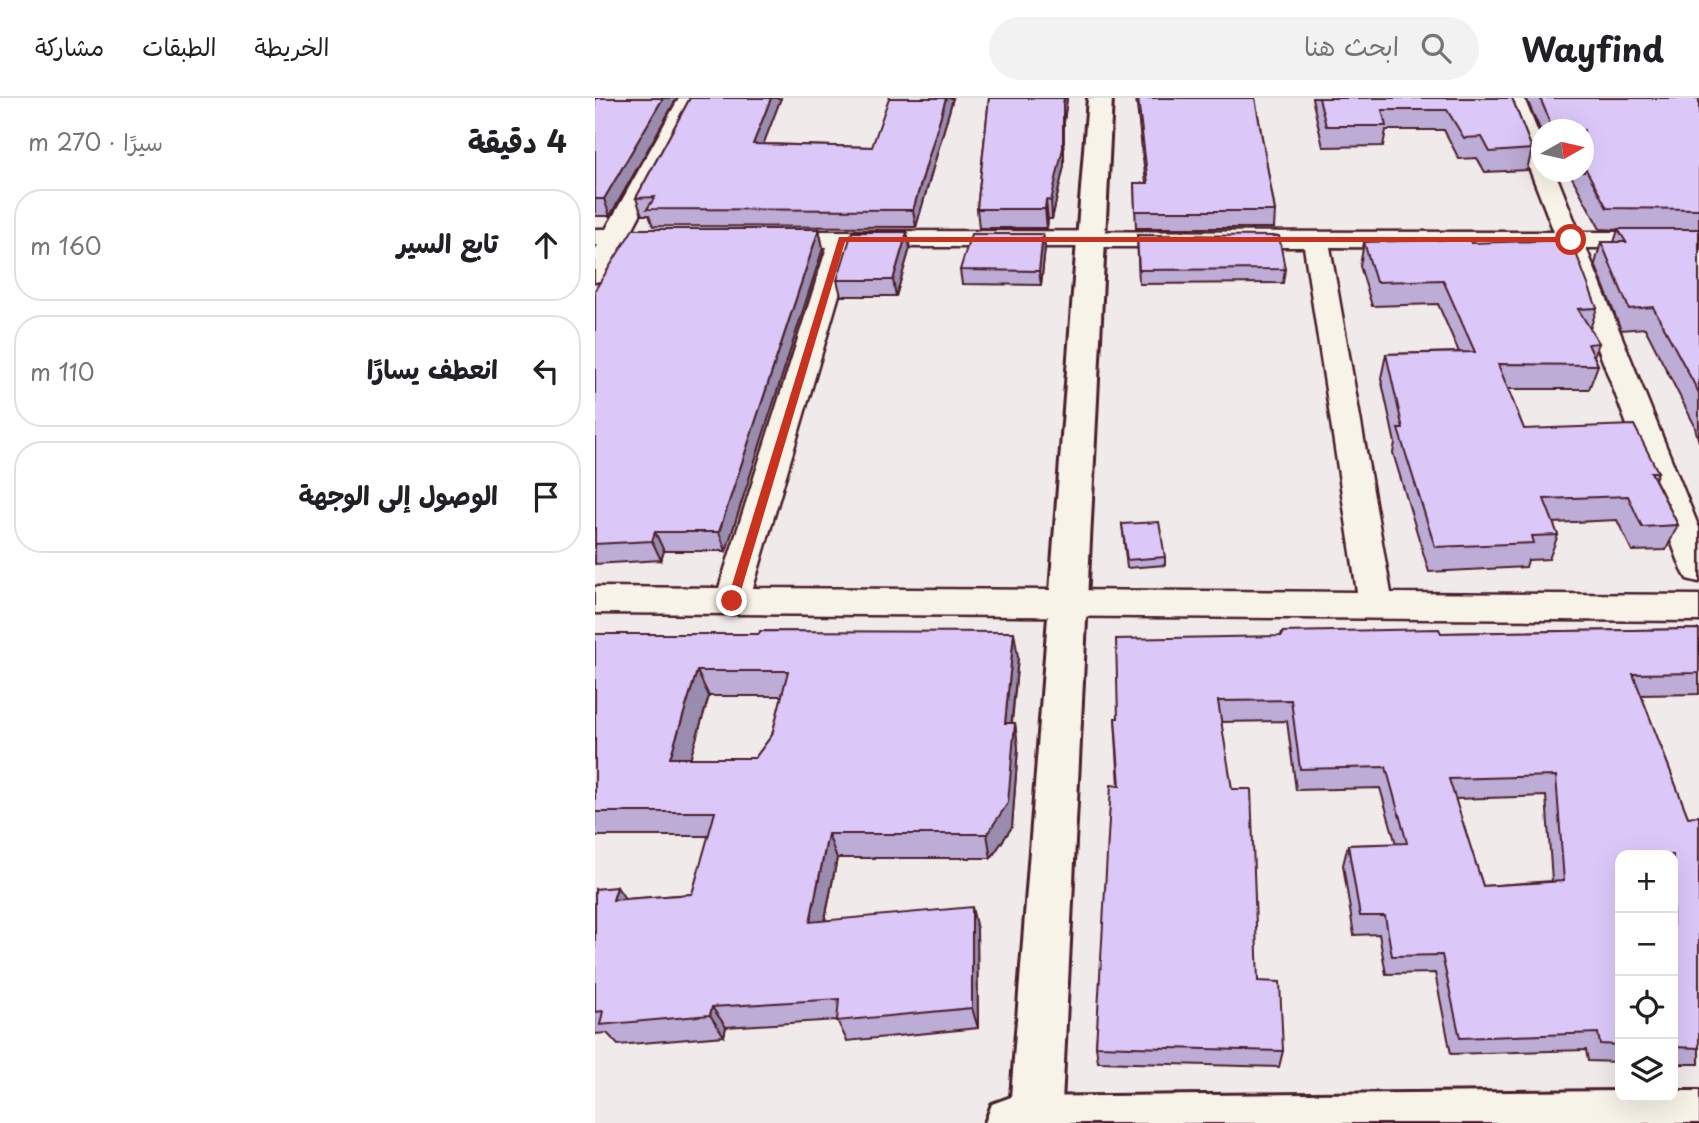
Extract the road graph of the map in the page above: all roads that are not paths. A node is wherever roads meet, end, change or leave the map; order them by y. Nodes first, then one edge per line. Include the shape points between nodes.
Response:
1 (689, 98) edge
2 (1100, 98) edge
3 (1513, 98) edge
4 (1531, 142) edge
5 (1547, 182) edge
6 (605, 237) edge
7 (695, 238) edge
8 (748, 238) edge
9 (1091, 238) junction
10 (842, 239) junction
11 (1316, 239) junction
12 (1571, 240) junction
13 (1699, 240) edge
14 (595, 274) edge
15 (1699, 570) edge
16 (595, 600) edge
17 (732, 601) junction
18 (1068, 603) junction
19 (1376, 605) junction
20 (1699, 608) edge
21 (1699, 1117) edge
22 (1027, 1122) edge

1 - 6 street
2 - 9 street
3 - 4 street
5 - 12 street
6 - 7 street
6 - 14 street
8 - 10 street
9 - 10 street
9 - 11 street
9 - 18 street
10 - 17 street
11 - 12 street
11 - 19 street
12 - 13 street
12 - 15 street
16 - 17 street
17 - 18 street
18 - 19 street
18 - 22 street
19 - 20 street
21 - 22 street

